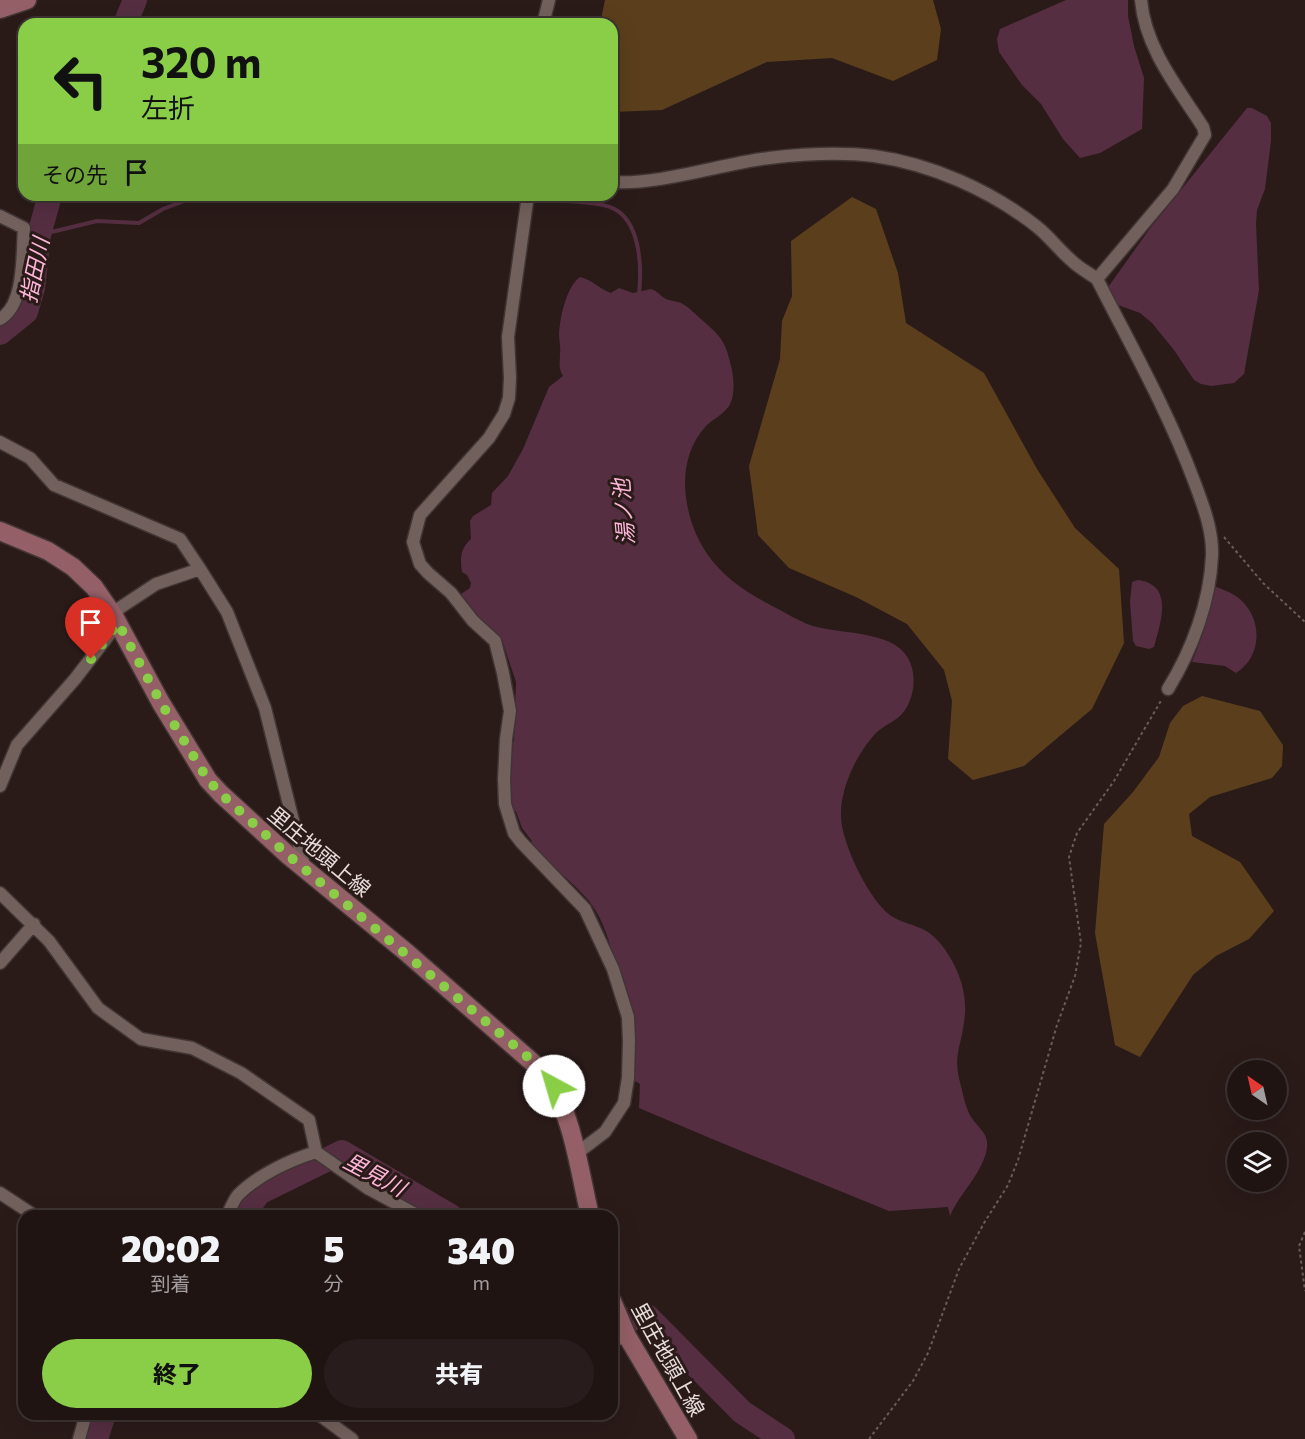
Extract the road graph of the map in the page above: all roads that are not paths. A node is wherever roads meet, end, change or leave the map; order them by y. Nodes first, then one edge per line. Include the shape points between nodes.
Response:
1 (27, 0) edge
2 (549, 0) edge
3 (1141, 0) edge
4 (0, 9) edge
5 (544, 18) edge
6 (618, 182) edge
7 (527, 201) edge
8 (0, 216) edge
9 (1097, 279) junction
10 (0, 319) edge
11 (0, 442) edge
12 (0, 531) edge
13 (200, 569) junction
14 (115, 618) junction
15 (1168, 689) road end
16 (0, 786) edge
17 (305, 869) junction
18 (0, 893) edge
19 (34, 924) junction
20 (0, 963) edge
21 (317, 1152) junction
22 (576, 1154) junction
23 (0, 1193) edge
24 (26, 1210) edge
25 (230, 1210) edge
26 (408, 1210) edge
27 (589, 1210) edge
28 (618, 1324) edge
29 (84, 1420) edge
30 (326, 1420) edge
31 (79, 1439) edge
32 (352, 1439) edge
33 (688, 1439) edge

1 - 4 main road
2 - 5 street
3 - 9 street via 1155,52 1205,135 1173,189
6 - 9 street via 660,178 769,158 874,156 922,167 973,187 1037,227
7 - 22 street via 508,337 509,398 504,414 489,438 420,515 413,542 420,564 495,641 510,711 504,779 505,804 514,833 585,909 613,969 628,1017 624,1103 605,1131
8 - 10 street via 24,228 18,295 8,315
9 - 15 street via 1182,448 1207,517 1212,554 1208,590 1182,666
11 - 13 street via 30,459 54,485 180,539
12 - 14 main road, 里庄地頭上線 via 48,551 73,567 94,587
13 - 14 street via 156,584
13 - 17 street via 227,612 265,708
14 - 16 street via 75,679 17,746
14 - 17 main road, 里庄地頭上線 via 208,780
17 - 22 main road, 里庄地頭上線 via 547,1075 568,1119
18 - 19 street
19 - 20 street
19 - 21 street via 98,1008 141,1039 192,1048 241,1073 309,1120
21 - 25 street via 272,1170 237,1196
21 - 26 street via 369,1189
22 - 27 main road, 里庄地頭上線
23 - 24 street
28 - 33 main road, 里庄地頭上線
29 - 31 street
30 - 32 street

